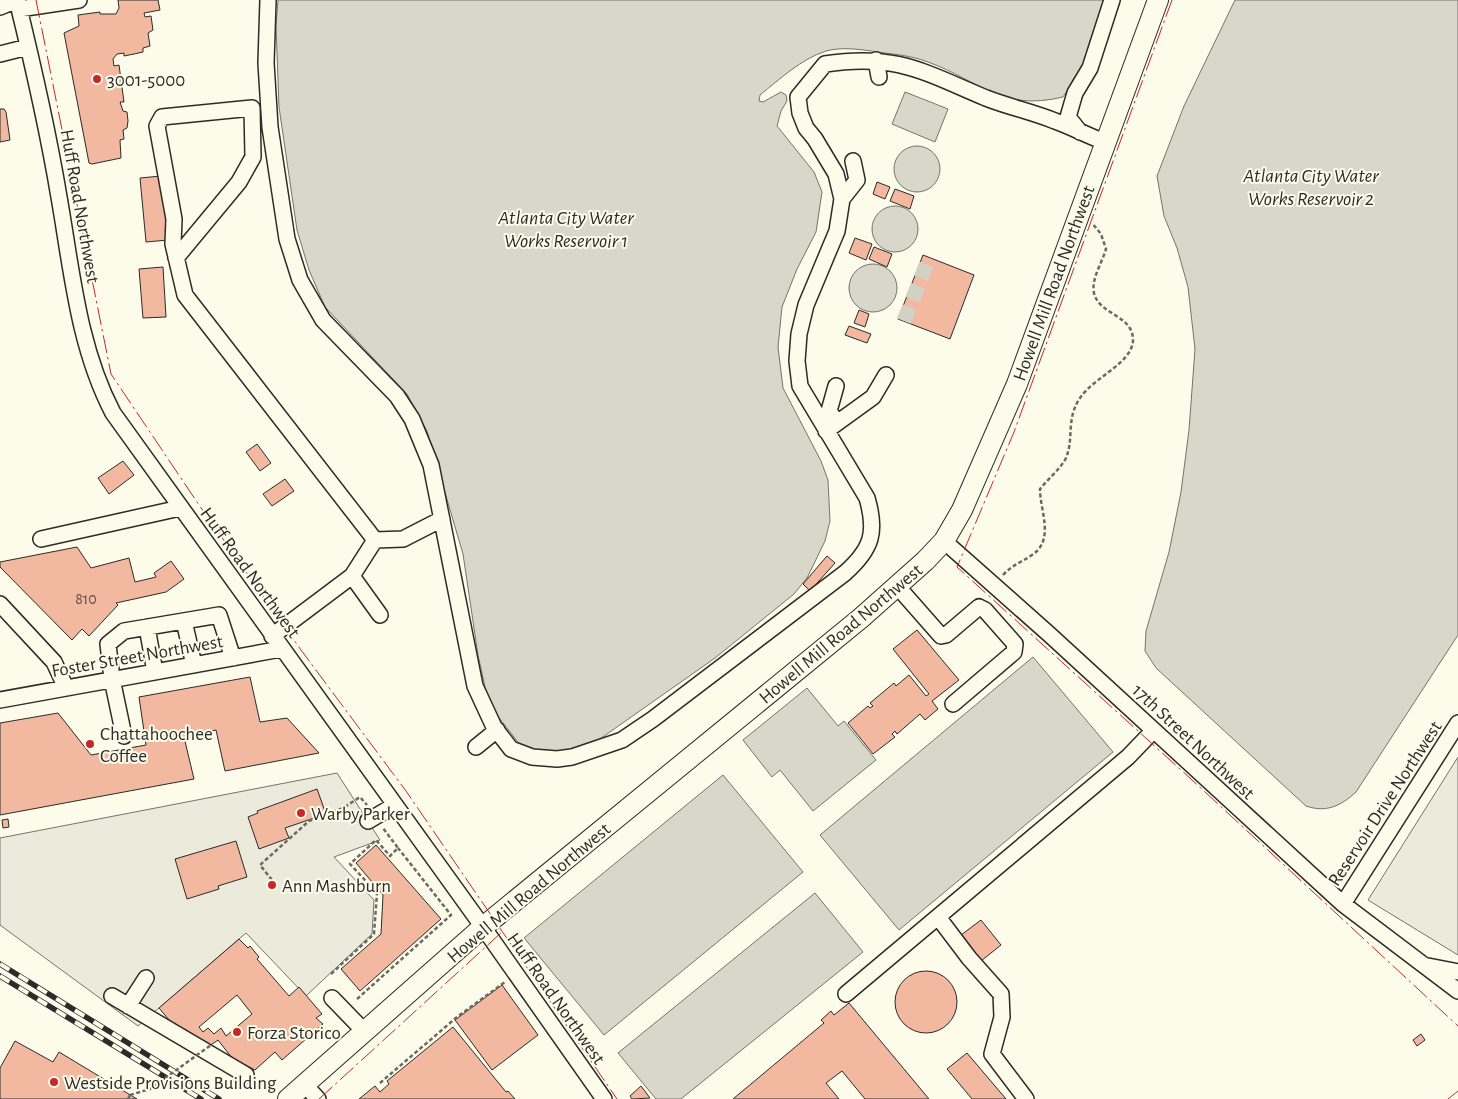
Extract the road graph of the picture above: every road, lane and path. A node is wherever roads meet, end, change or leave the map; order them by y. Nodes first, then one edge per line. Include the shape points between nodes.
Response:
1 (79, 0) edge
2 (268, 0) edge
3 (1112, 0) edge
4 (1158, 0) edge
5 (18, 4) edge
6 (0, 7) edge
7 (28, 47) junction
8 (0, 54) edge
9 (876, 60) junction
10 (879, 77) dead end
11 (1081, 133) junction
12 (1104, 142) junction
13 (853, 161) dead end
14 (842, 199) junction
15 (1080, 209) junction
16 (176, 258) junction
17 (886, 375) dead end
18 (836, 386) dead end
19 (831, 427) junction
20 (180, 508) junction
21 (442, 520) junction
22 (41, 539) dead end
23 (375, 540) junction
24 (944, 540) junction
25 (352, 576) junction
26 (995, 585) junction
27 (897, 586) junction
28 (0, 604) edge
29 (380, 615) dead end
30 (184, 621) junction
31 (147, 627) junction
32 (272, 636) junction
33 (281, 649) junction
34 (232, 658) junction
35 (194, 665) junction
36 (154, 672) junction
37 (112, 680) junction
38 (66, 688) junction
39 (0, 700) edge
40 (953, 704) dead end
41 (1458, 723) edge
42 (497, 730) junction
43 (1153, 731) junction
44 (124, 736) dead end
45 (476, 747) dead end
46 (394, 805) junction
47 (377, 820) junction
48 (398, 848) junction
49 (272, 880) dead end
50 (1342, 904) junction
51 (450, 915) junction
52 (458, 916) dead end
53 (938, 917) junction
54 (483, 927) junction
55 (1423, 965) junction
56 (504, 971) junction
57 (1458, 972) edge
58 (331, 974) dead end
59 (146, 978) dead end
60 (1458, 991) edge
61 (846, 994) dead end
62 (112, 996) dead end
63 (332, 998) dead end
64 (356, 999) dead end
65 (128, 1006) junction
66 (364, 1031) junction
67 (211, 1046) dead end
68 (246, 1075) dead end
69 (380, 1083) dead end
70 (302, 1093) edge
71 (128, 1099) edge
72 (604, 1099) edge
73 (1026, 1099) edge

1 - 5 street
2 - 21 street via 266,62 270,127 287,239 300,280 324,320 397,396 412,419 430,465
3 - 11 street via 1090,68 1075,93 1068,117
4 - 12 main road, Howell Mill Road Northwest
5 - 6 street
5 - 7 street, Huff Road Northwest
7 - 8 street
7 - 20 street, Huff Road Northwest via 46,119 88,357 114,413
9 - 10 street
9 - 11 street via 918,69
9 - 14 street via 825,64 798,97 806,128 816,138 836,174
11 - 12 street
12 - 15 main road, Howell Mill Road Northwest
13 - 14 street via 857,180
14 - 19 street via 837,231 806,304 797,361 800,386
15 - 24 main road, Howell Mill Road Northwest via 1017,384 962,510
15 - 26 path via 1100,234 1106,249 1094,279 1094,294 1101,304 1127,323 1133,343 1129,355 1089,386 1070,416 1065,459 1040,489 1045,529 1041,548 1018,561
16 - 16 street via 174,219 157,126 162,117 252,108 252,157 239,182
16 - 23 street via 185,296
17 - 19 street via 873,397
18 - 19 street via 830,411
19 - 42 street via 856,469 872,516 869,546 860,560 653,720 622,740 557,759 532,757 512,749
20 - 22 street
20 - 32 street, Huff Road Northwest
21 - 23 street via 403,539
21 - 42 street via 475,686
23 - 25 street
24 - 26 street, 17th Street Northwest
24 - 27 main road, Howell Mill Road Northwest
25 - 29 street
25 - 32 street
26 - 43 street, 17th Street Northwest
27 - 40 street via 941,636 979,607 1015,644 1014,652
27 - 54 main road, Howell Mill Road Northwest
28 - 38 street via 54,662
30 - 31 street
30 - 34 street via 219,615
30 - 35 street
31 - 36 street
31 - 37 street via 124,631 108,644
32 - 33 street, Huff Road Northwest
33 - 34 street, Foster Street Northwest
33 - 46 street, Huff Road Northwest
34 - 35 street, Foster Street Northwest
35 - 36 street, Foster Street Northwest
36 - 37 street, Foster Street Northwest
37 - 38 street, Foster Street Northwest
37 - 44 street
38 - 39 street, Foster Street Northwest
41 - 50 street, Reservoir Drive Northwest
42 - 45 street
43 - 50 street, 17th Street Northwest
43 - 53 street via 1128,757
46 - 47 street
46 - 54 street, Huff Road Northwest
47 - 48 path
47 - 49 path via 360,796 342,808 309,821 260,866
48 - 51 path
48 - 58 path via 390,856 376,840 350,864 377,893 374,934
50 - 55 street, 17th Street Northwest
51 - 52 path
51 - 64 path
53 - 61 street
53 - 73 street via 1001,994 1002,1017 992,1054
54 - 56 street, Huff Road Northwest
54 - 66 main road, Howell Mill Road Northwest
55 - 57 street, 17th Street Northwest
55 - 60 street, 17th Street Northwest
56 - 69 path
56 - 72 street, Huff Road Northwest
59 - 65 street
62 - 65 street
63 - 66 street
65 - 68 street
66 - 70 main road, Howell Mill Road Northwest
67 - 71 path, bridge via 150,1089 130,1095

